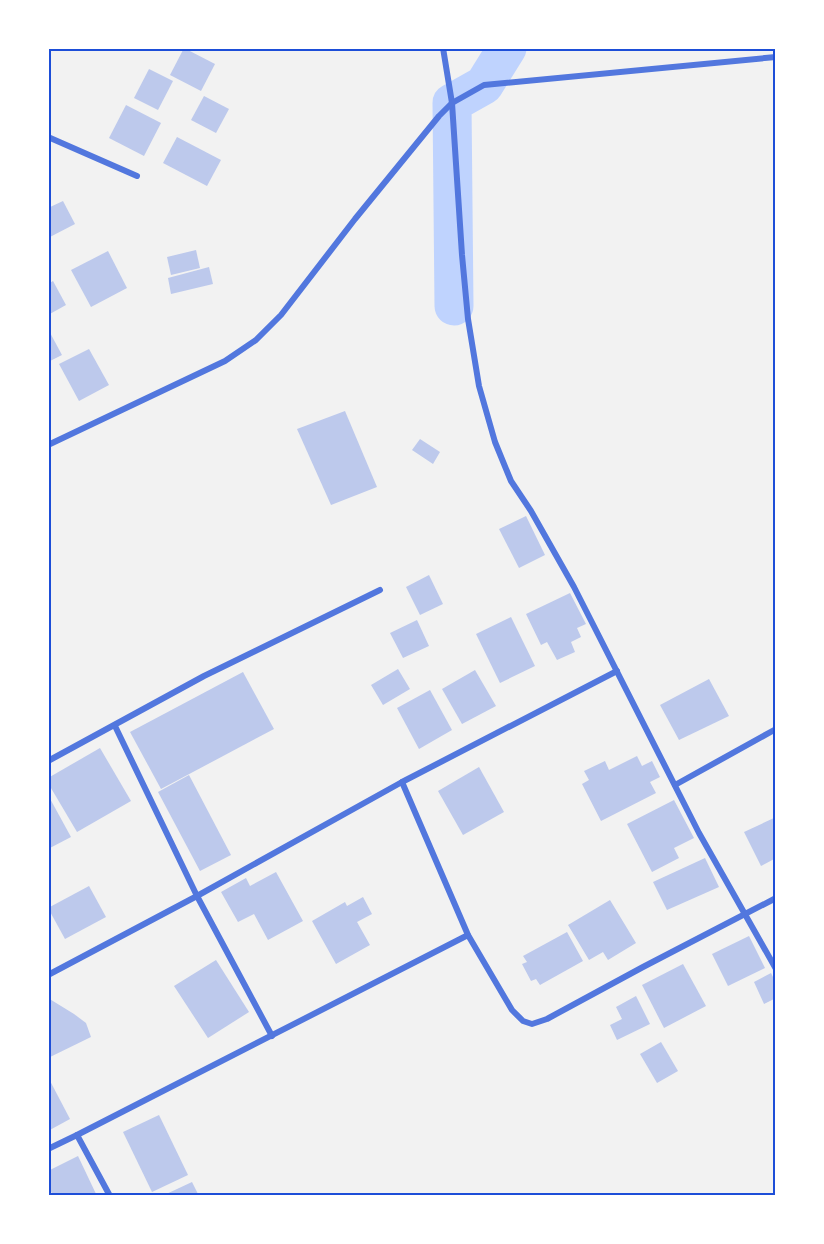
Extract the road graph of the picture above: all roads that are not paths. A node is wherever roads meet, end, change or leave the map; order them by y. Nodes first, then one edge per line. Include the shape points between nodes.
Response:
1 (443, 48) edge
2 (776, 57) edge
3 (452, 103) junction
4 (48, 137) edge
5 (136, 176) dead end
6 (48, 445) edge
7 (380, 590) dead end
8 (617, 671) junction
9 (115, 726) junction
10 (776, 729) edge
11 (48, 761) edge
12 (402, 782) junction
13 (675, 785) junction
14 (197, 896) junction
15 (776, 898) edge
16 (747, 914) junction
17 (468, 935) junction
18 (776, 969) edge
19 (48, 975) edge
20 (272, 1036) junction
21 (77, 1135) junction
22 (48, 1149) edge
23 (110, 1196) edge

1 - 3 street
2 - 3 street via 484,85
3 - 6 street via 407,153 281,315 256,340 225,361
3 - 8 street via 468,319 479,386 495,442 512,481
4 - 5 street
7 - 9 street via 204,676
8 - 12 street
8 - 13 street
9 - 11 street
9 - 14 street
10 - 13 street
12 - 14 street
12 - 17 street
13 - 16 street
14 - 19 street
14 - 20 street
15 - 16 street
16 - 17 street via 532,1024 512,1010
16 - 18 street
17 - 20 street
20 - 21 street
21 - 22 street
21 - 23 street

